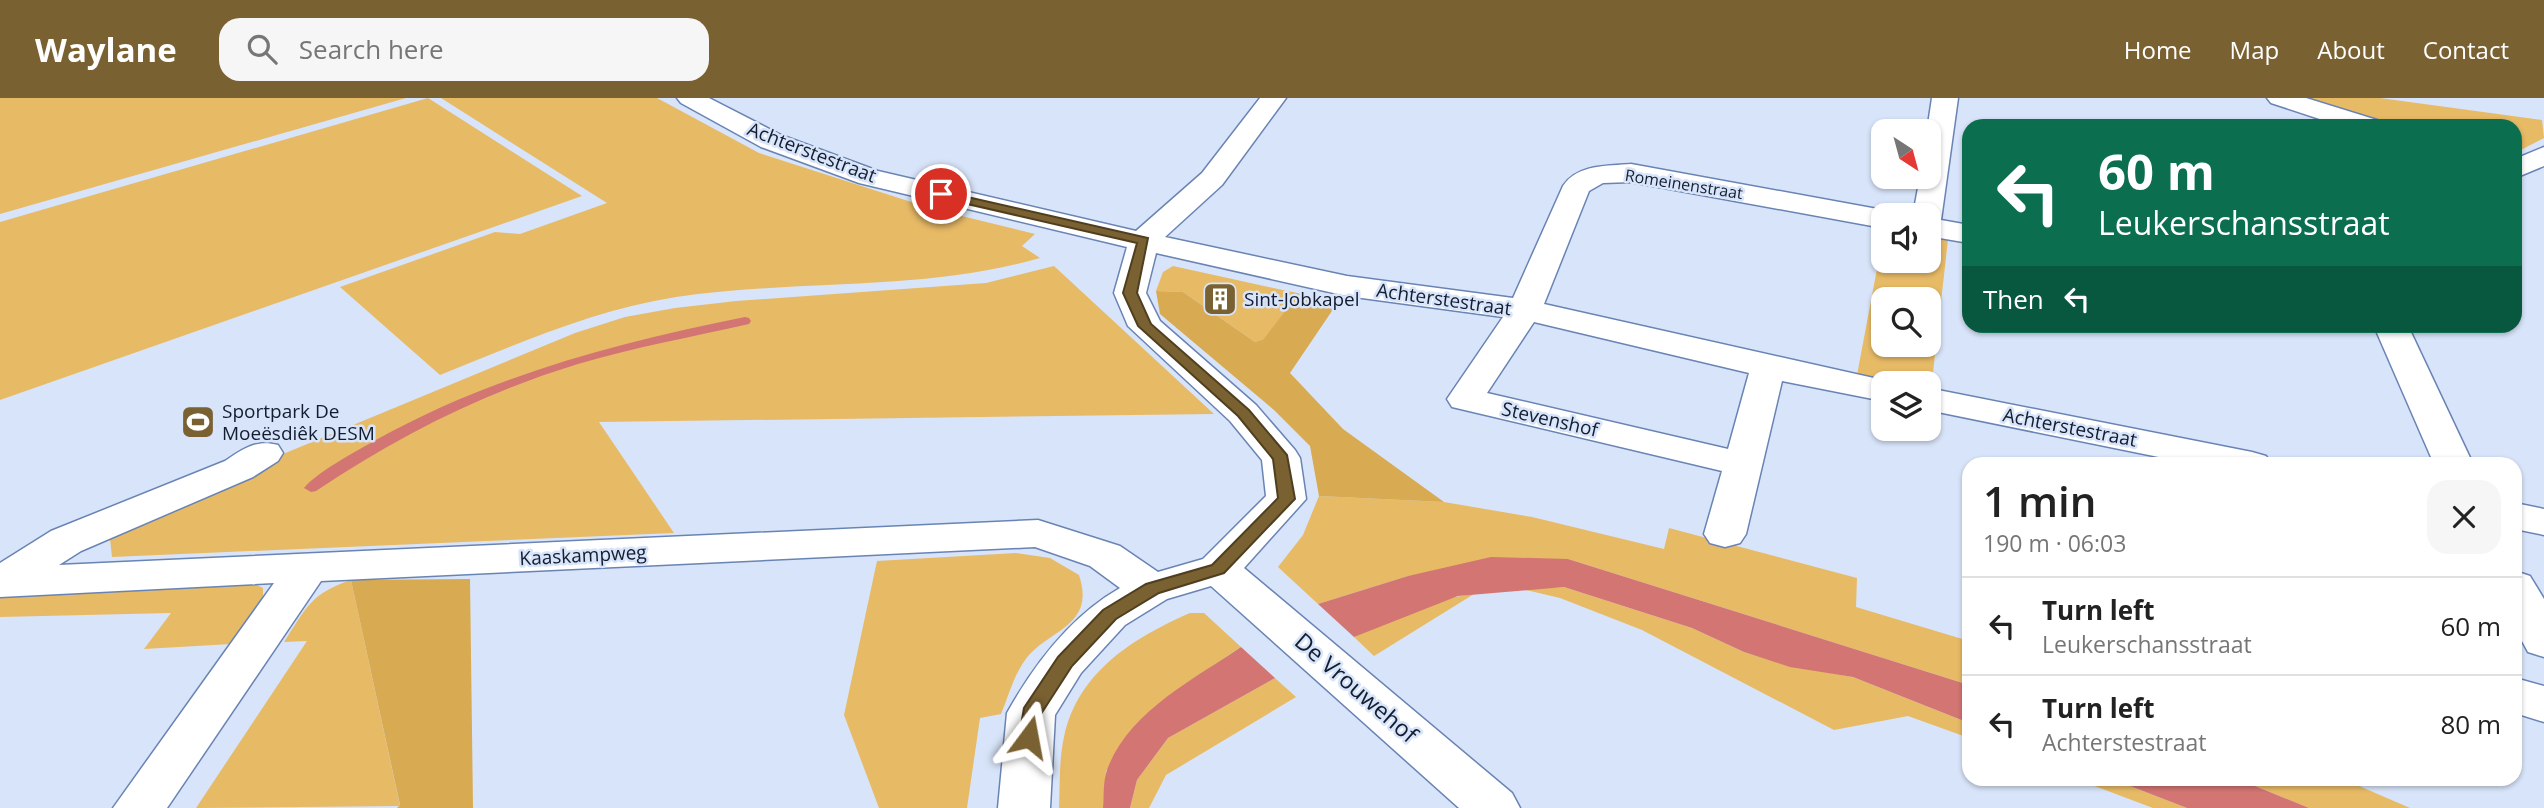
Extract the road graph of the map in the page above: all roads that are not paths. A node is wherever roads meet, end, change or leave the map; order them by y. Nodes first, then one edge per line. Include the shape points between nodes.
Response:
1 (690, 98) edge
2 (1273, 98) edge
3 (1945, 98) edge
4 (2288, 100) edge
5 (2301, 119) edge
6 (2346, 119) edge
7 (2544, 155) edge
8 (2522, 166) edge
9 (2522, 177) edge
10 (2544, 184) edge
11 (1930, 203) edge
12 (1871, 217) edge
13 (1941, 229) edge
14 (1962, 233) edge
15 (1144, 240) junction
16 (1525, 310) junction
17 (2394, 333) edge
18 (1768, 367) junction
19 (1871, 388) edge
20 (1941, 402) edge
21 (264, 453) dead end
22 (2217, 457) edge
23 (2451, 457) edge
24 (1741, 464) junction
25 (2522, 517) edge
26 (2544, 522) edge
27 (1725, 534) dead end
28 (309, 568) junction
29 (1218, 569) junction
30 (0, 582) edge
31 (1152, 589) junction
32 (2522, 599) edge
33 (2544, 641) edge
34 (2522, 697) edge
35 (2544, 704) edge
36 (139, 808) edge
37 (1024, 808) edge
38 (1494, 808) edge

1 - 15 street, Achterstestraat via 771,141 869,177
2 - 15 street via 1212,178
3 - 11 street
4 - 5 street
4 - 6 street
7 - 8 street
9 - 10 street
12 - 16 street, Romeinenstraat via 1631,173 1598,175 1577,186
13 - 14 street
15 - 16 street, Achterstestraat via 1347,286
15 - 29 street via 1130,293 1145,326 1243,413 1281,458 1286,499
16 - 18 street, Achterstestraat
16 - 24 street, Stevenshof via 1465,399
17 - 23 street
18 - 19 street, Achterstestraat
18 - 24 street
20 - 22 street, Achterstestraat
21 - 30 street via 239,469 66,541
24 - 27 street
25 - 26 street
28 - 30 street, Kaaskampweg
28 - 31 street, Kaaskampweg via 1038,533 1105,556
28 - 36 street
29 - 31 street
29 - 38 street, De Vrouwehof
31 - 37 street via 1109,614 1065,662 1031,713
32 - 33 street
34 - 35 street

